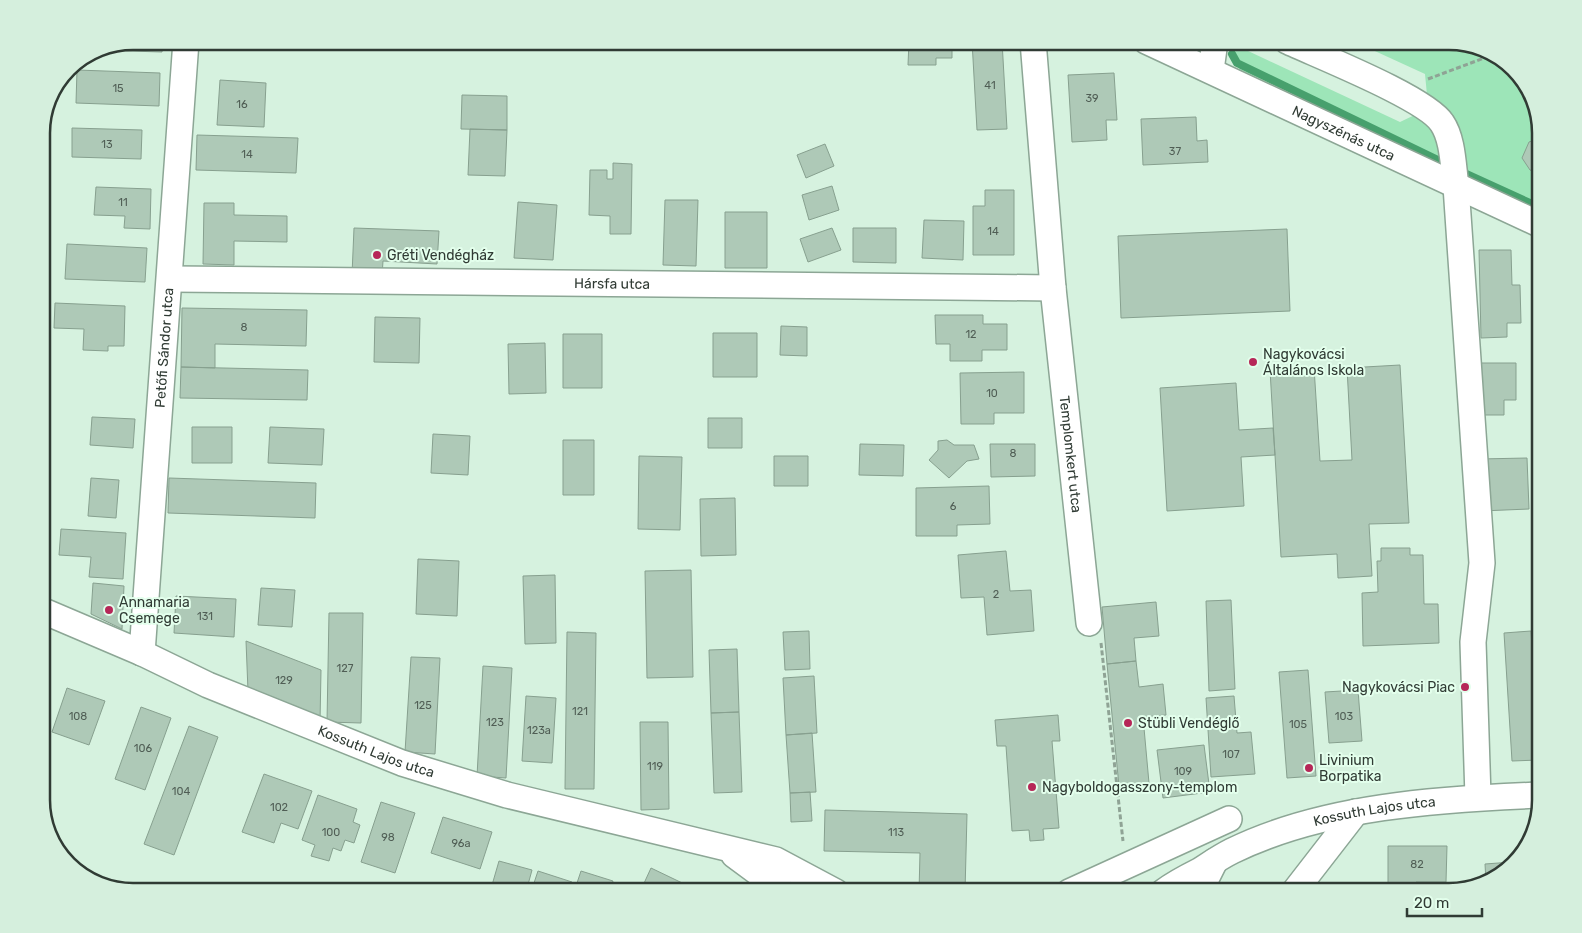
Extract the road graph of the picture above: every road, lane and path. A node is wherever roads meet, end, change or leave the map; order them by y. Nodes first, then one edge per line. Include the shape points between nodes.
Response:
1 (185, 50) edge
2 (1033, 50) edge
3 (1166, 50) edge
4 (1214, 50) edge
5 (1306, 50) edge
6 (1485, 58) edge
7 (1212, 70) junction
8 (1410, 98) junction
9 (1456, 186) junction
10 (1532, 221) edge
11 (171, 279) junction
12 (1053, 288) junction
13 (50, 614) edge
14 (1089, 624) joint
15 (142, 653) junction
16 (1532, 795) edge
17 (1478, 797) junction
18 (1356, 812) junction
19 (1229, 819) dead end
20 (726, 849) junction
21 (1215, 861) junction
22 (1132, 862) junction
23 (772, 883) edge
24 (819, 883) edge
25 (1088, 883) edge
26 (1177, 883) edge
27 (1204, 883) edge
28 (1301, 883) edge

1 - 11 street, Petőfi Sándor utca
2 - 12 street, Templomkert utca
3 - 7 street, Nagyszénás utca
4 - 7 street
5 - 8 street
6 - 8 path via 1426,80
7 - 9 street, Nagyszénás utca
8 - 9 street via 1442,122 1450,143
9 - 10 street, Nagyszénás utca
9 - 17 street via 1482,563 1473,642
11 - 12 street, Hársfa utca
11 - 15 street, Petőfi Sándor utca
12 - 14 street, Templomkert utca
13 - 15 street, Kossuth Lajos utca
14 - 22 path via 1101,642 1121,836
15 - 20 street, Kossuth Lajos utca via 208,685 411,766 507,795
16 - 17 street, Kossuth Lajos utca
17 - 18 street, Kossuth Lajos utca
18 - 21 street, Kossuth Lajos utca via 1266,838
18 - 28 street
19 - 22 street
20 - 23 street, Kossuth Lajos utca
20 - 24 street, Kossuth Lajos utca via 776,860
21 - 26 street, Kossuth Lajos utca
21 - 27 street
22 - 25 street

